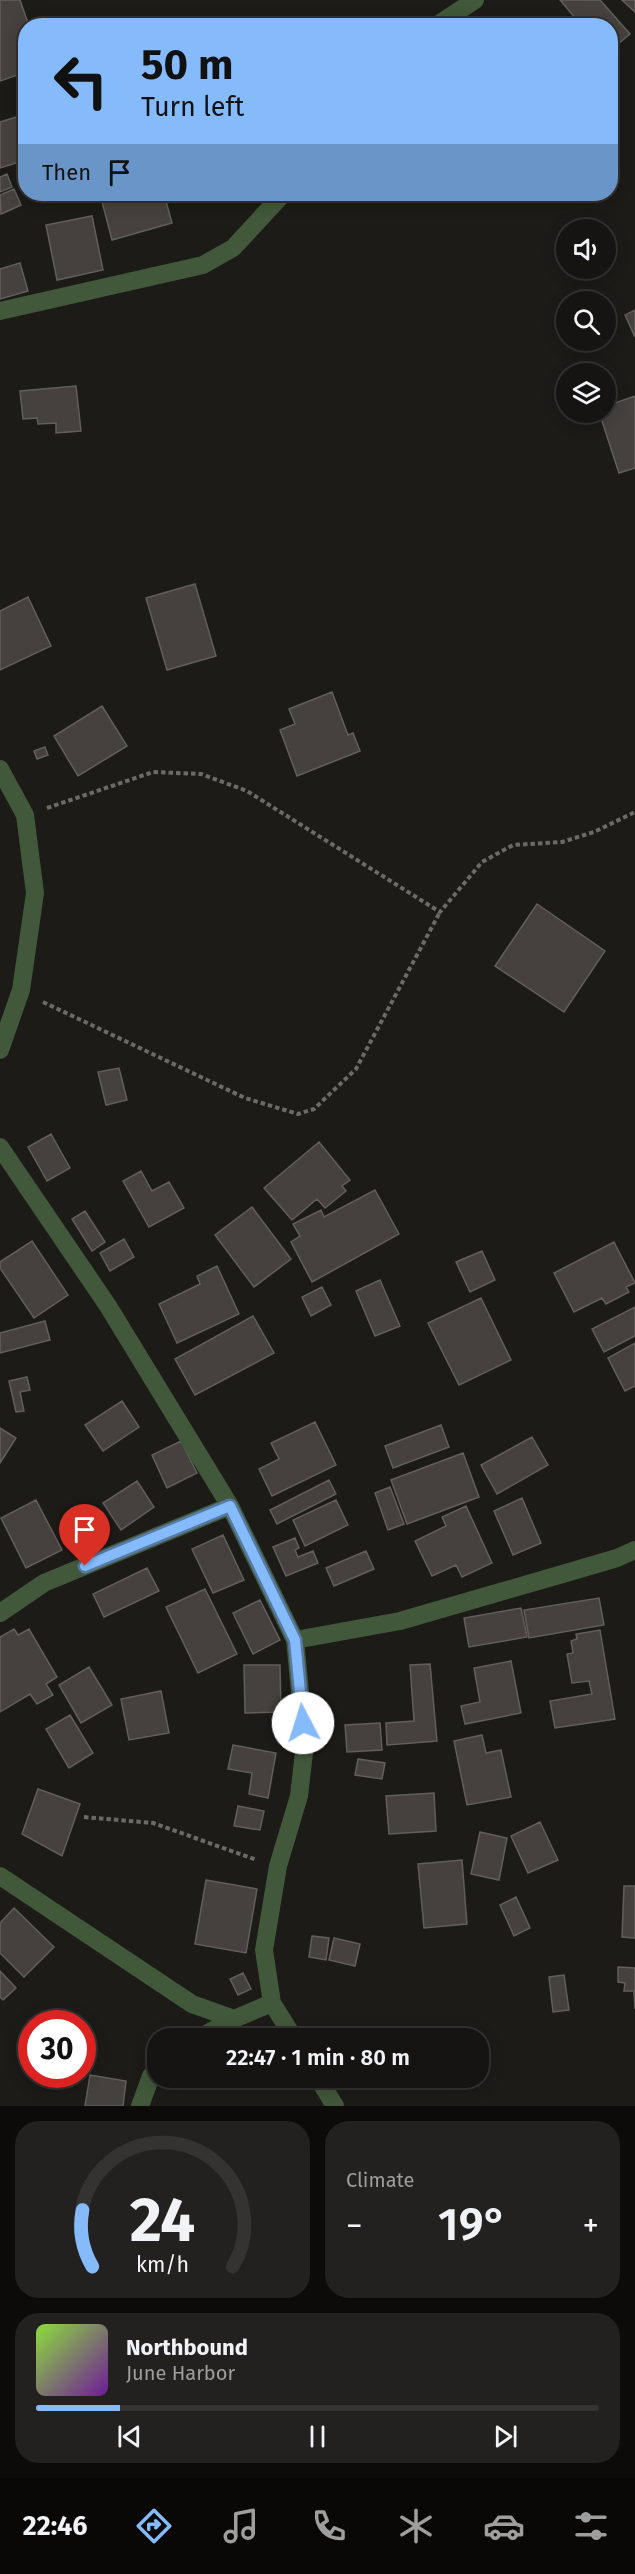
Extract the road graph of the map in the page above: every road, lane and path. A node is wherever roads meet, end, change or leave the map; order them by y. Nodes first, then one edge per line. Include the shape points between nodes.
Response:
1 (475, 0) edge
2 (448, 18) edge
3 (277, 201) edge
4 (0, 311) edge
5 (0, 769) edge
6 (635, 812) edge
7 (25, 815) junction
8 (440, 912) junction
9 (21, 990) junction
10 (0, 1050) edge
11 (0, 1147) edge
12 (230, 1506) junction
13 (635, 1550) edge
14 (0, 1613) edge
15 (295, 1640) junction
16 (84, 1817) dead end
17 (278, 1866) junction
18 (0, 1876) edge
19 (272, 2003) junction
20 (234, 2019) junction
21 (217, 2028) edge
22 (288, 2028) edge
23 (147, 2087) edge
24 (324, 2088) edge
25 (140, 2106) edge
26 (335, 2106) edge

1 - 2 street
3 - 4 street via 234,248 203,265
5 - 7 street
6 - 8 path via 562,842 513,845 482,862
7 - 8 path via 153,772 201,774 247,791
7 - 9 street via 35,893
8 - 9 path via 356,1069 314,1109 298,1114 244,1098
9 - 10 street
11 - 12 street via 108,1306
12 - 14 street via 44,1583
12 - 15 street
13 - 15 street via 400,1621
15 - 17 street via 305,1744 299,1796
16 - 17 path via 153,1824
17 - 19 street via 264,1950
18 - 20 street via 192,2004
19 - 20 street
19 - 22 street
20 - 21 street
23 - 25 street
24 - 26 street

